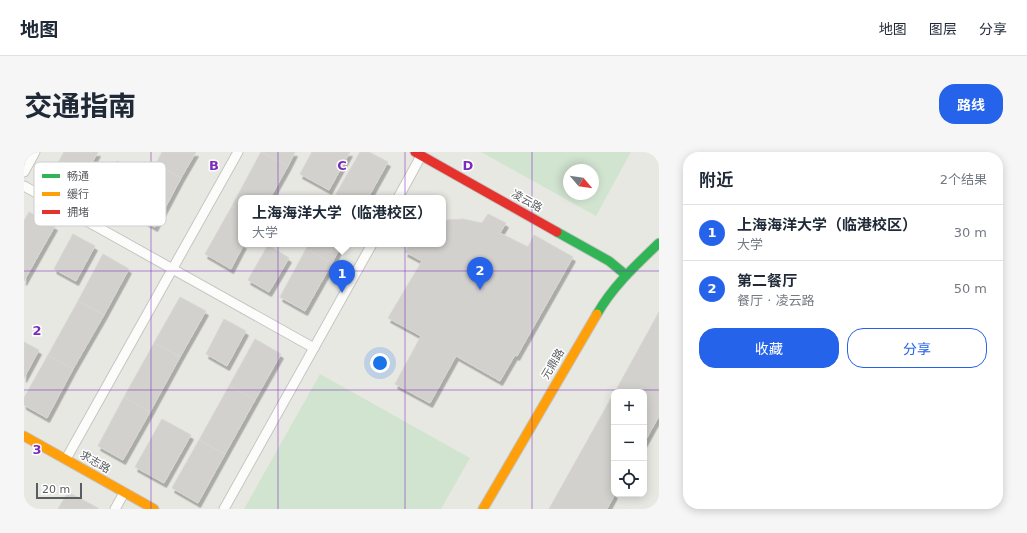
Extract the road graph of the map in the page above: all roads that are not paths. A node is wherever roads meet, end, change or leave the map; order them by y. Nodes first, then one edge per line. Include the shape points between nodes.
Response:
1 (35, 152) edge
2 (238, 152) edge
3 (418, 154) edge
4 (24, 172) edge
5 (24, 186) edge
6 (34, 192) edge
7 (399, 195) edge
8 (97, 226) edge
9 (659, 243) edge
10 (370, 247) edge
11 (173, 268) junction
12 (626, 275) junction
13 (314, 348) junction
14 (24, 436) edge
15 (66, 459) junction
16 (124, 493) junction
17 (115, 509) edge
18 (154, 509) edge
19 (224, 509) edge
20 (483, 509) edge

1 - 4 lane
2 - 11 lane
3 - 7 lane
3 - 12 street, 凌云路 via 609,261
5 - 6 lane
8 - 11 lane
9 - 12 street, 元鼎路
10 - 13 lane
11 - 13 lane
11 - 15 lane
12 - 20 street, 元鼎路 via 603,304
13 - 19 lane
14 - 15 street, 求志路
15 - 16 street, 求志路
16 - 17 lane
16 - 18 street, 求志路

